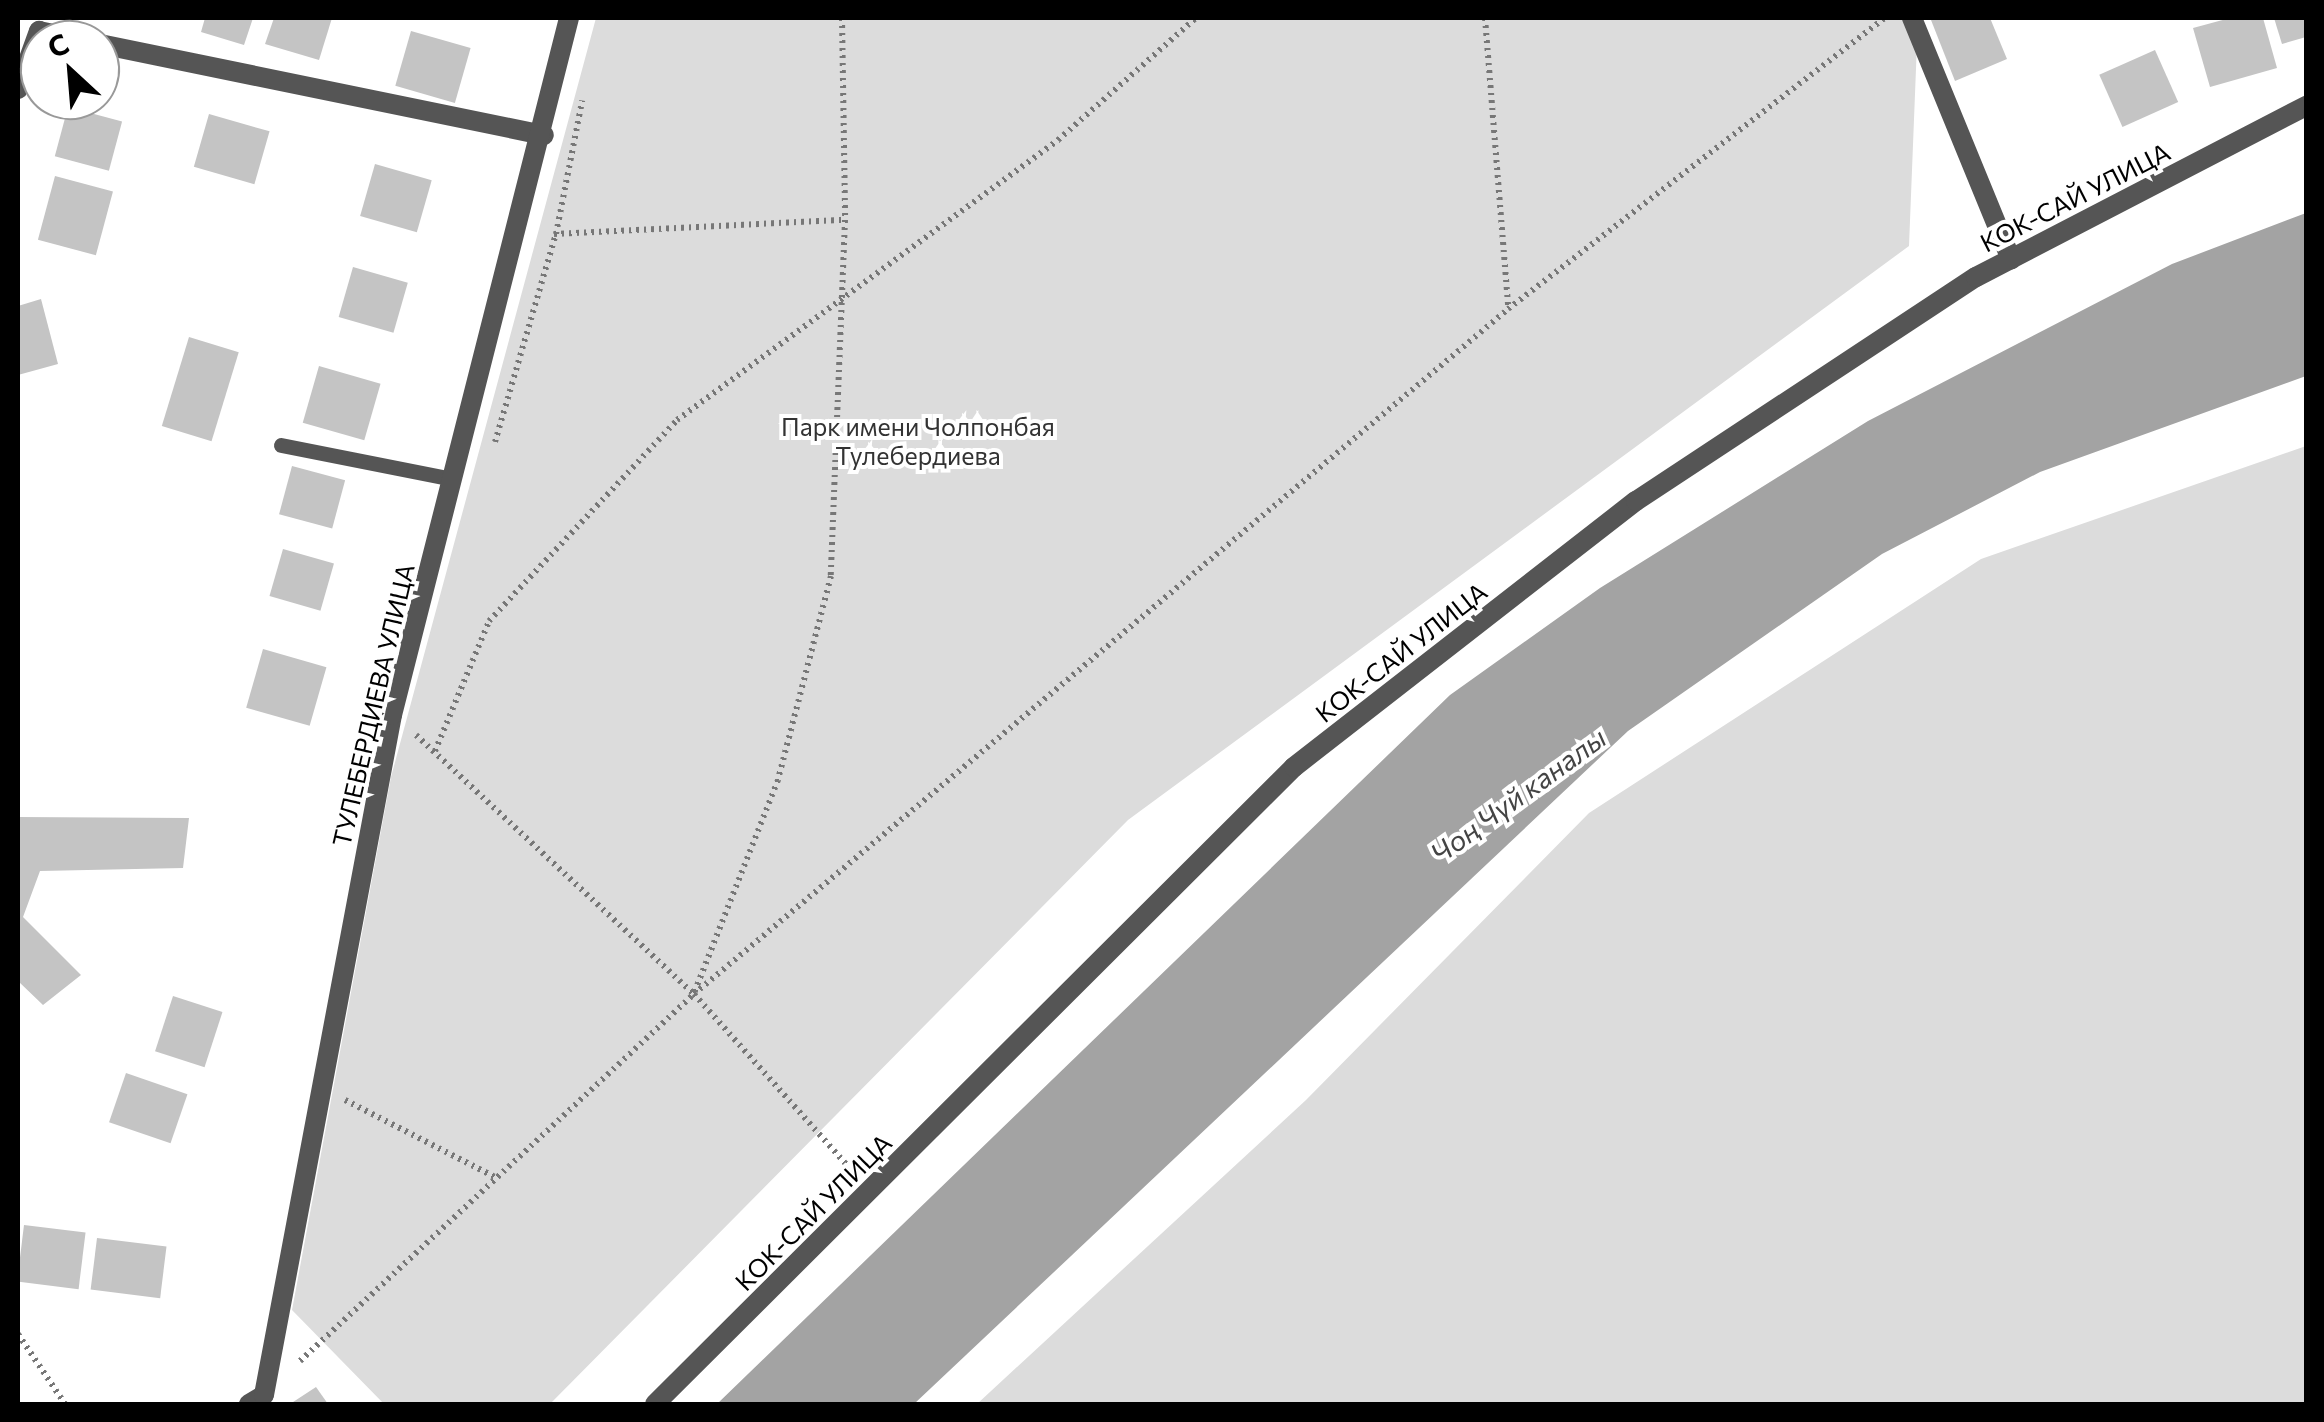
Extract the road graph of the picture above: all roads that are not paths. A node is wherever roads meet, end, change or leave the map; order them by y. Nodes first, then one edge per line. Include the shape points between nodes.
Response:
1 (569, 18) edge
2 (1912, 18) edge
3 (120, 48) edge
4 (2306, 106) edge
5 (544, 135) junction
6 (2010, 258) junction
7 (281, 446) dead end
8 (453, 479) junction
9 (249, 1404) edge
10 (654, 1404) edge

1 - 5 street, ТУЛЕБЕРДИЕВА УЛИЦА
2 - 6 street
3 - 5 street
4 - 6 street, КОК-САЙ УЛИЦА
5 - 8 street, ТУЛЕБЕРДИЕВА УЛИЦА
6 - 10 street, КОК-САЙ УЛИЦА via 1636,501 1294,768
7 - 8 lane
8 - 9 street, ТУЛЕБЕРДИЕВА УЛИЦА via 392,715 264,1394

